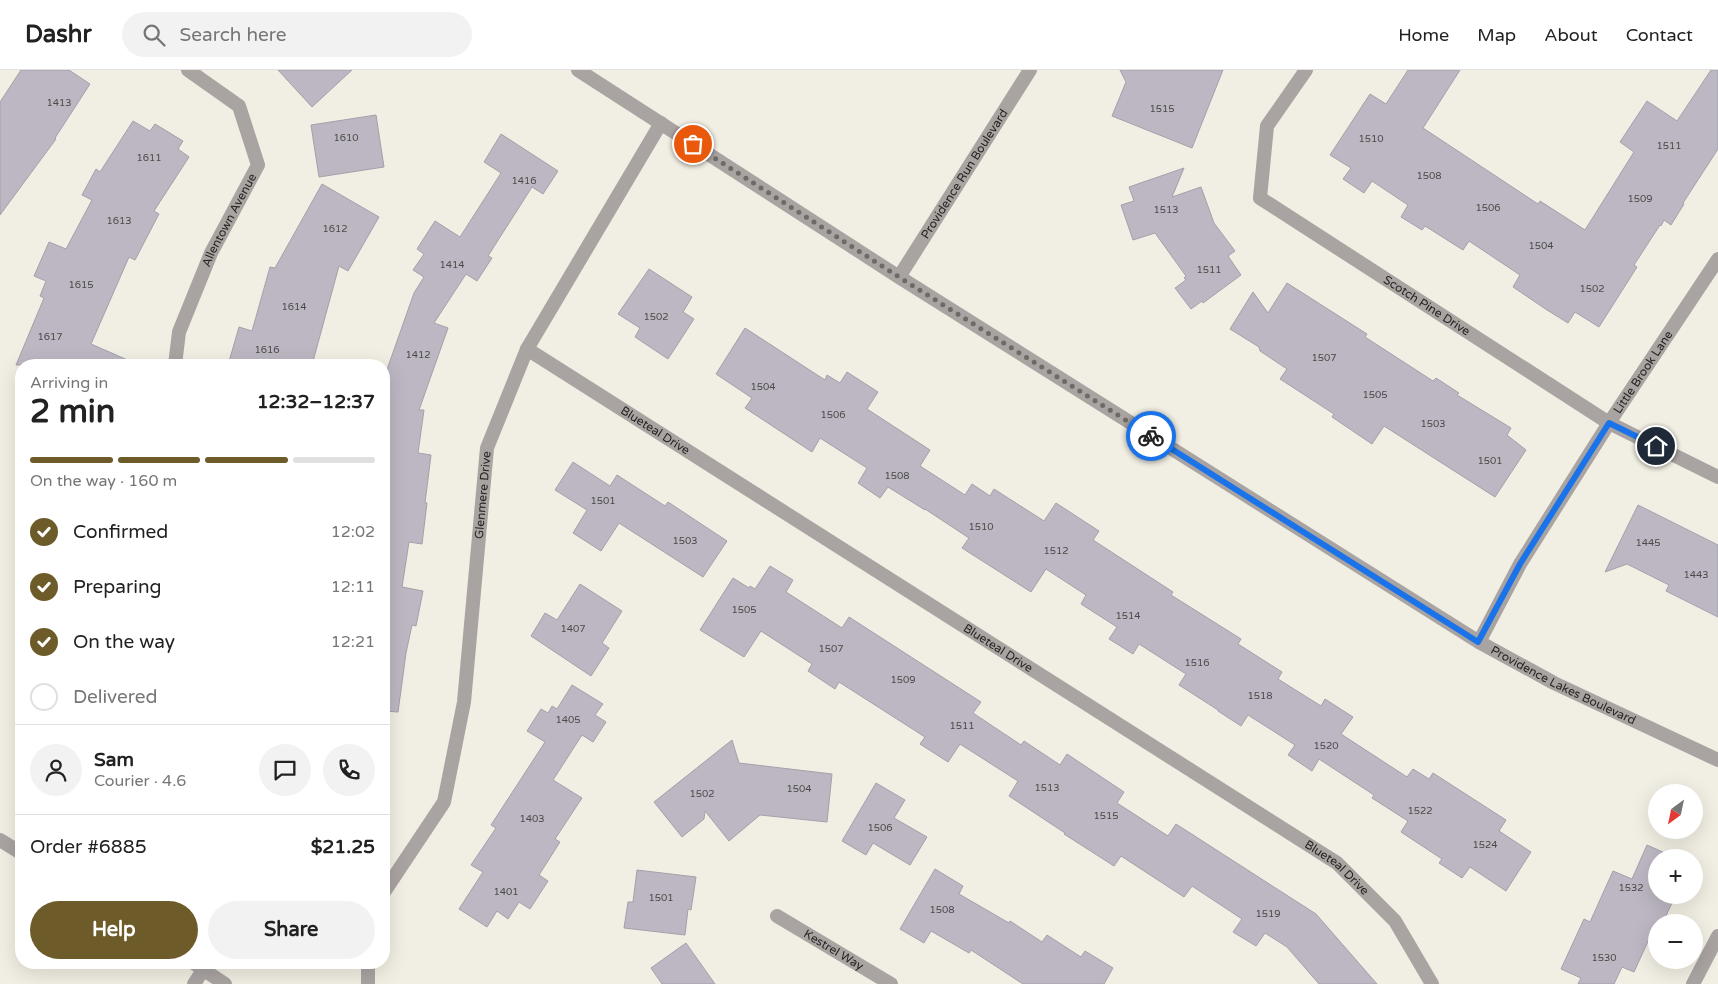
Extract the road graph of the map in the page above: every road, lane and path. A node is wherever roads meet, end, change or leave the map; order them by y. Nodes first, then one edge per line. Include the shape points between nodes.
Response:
1 (188, 70) edge
2 (578, 70) edge
3 (1030, 70) edge
4 (1306, 70) edge
5 (661, 123) junction
6 (1718, 259) edge
7 (899, 277) junction
8 (527, 349) junction
9 (176, 359) edge
10 (1609, 423) junction
11 (1718, 477) edge
12 (1478, 642) junction
13 (1718, 760) edge
14 (0, 840) edge
15 (15, 849) edge
16 (390, 883) edge
17 (777, 916) dead end
18 (1718, 936) edge
19 (197, 969) edge
20 (202, 969) edge
21 (368, 969) edge
22 (194, 984) edge
23 (225, 984) edge
24 (368, 984) edge
25 (891, 984) edge
26 (1432, 984) edge
27 (1693, 984) edge

1 - 9 street, Allentown Avenue via 239,106 258,164 211,253 179,332
2 - 5 street, Providence Lakes Boulevard
3 - 7 street, Providence Run Boulevard
4 - 10 street, Scotch Pine Drive via 1267,126 1260,198
5 - 7 street, Providence Lakes Boulevard
5 - 8 street, Glenmere Drive
6 - 10 street, Little Brook Lane
7 - 12 street, Providence Lakes Boulevard
8 - 16 street, Glenmere Drive via 486,448 464,702 444,802
8 - 26 street, Blueteal Drive via 1337,863 1395,920
10 - 11 street, Scotch Pine Drive
10 - 12 street, Little Brook Lane via 1520,564
12 - 13 street, Providence Lakes Boulevard via 1554,683
14 - 15 street
17 - 25 street, Kestrel Way
18 - 27 street
19 - 22 street
20 - 23 street
21 - 24 street

